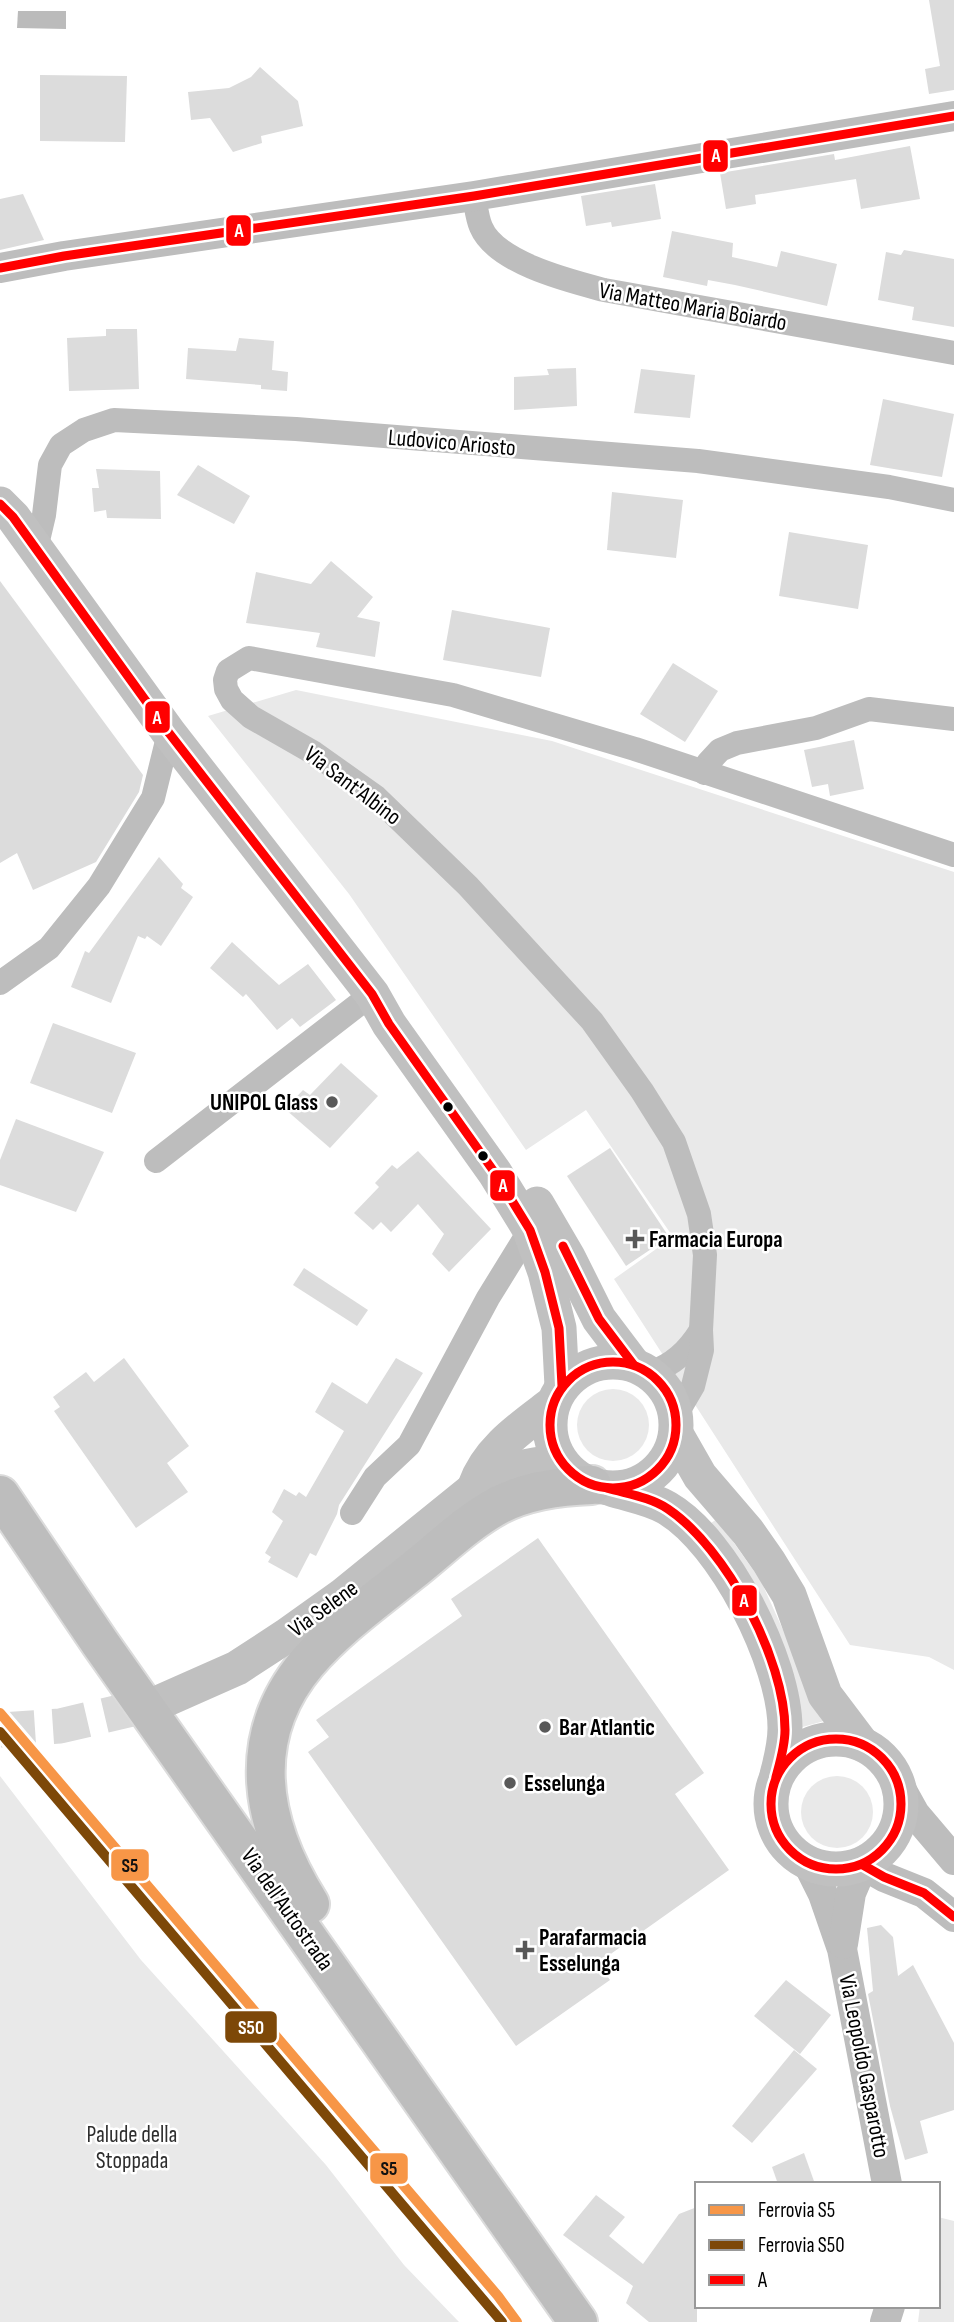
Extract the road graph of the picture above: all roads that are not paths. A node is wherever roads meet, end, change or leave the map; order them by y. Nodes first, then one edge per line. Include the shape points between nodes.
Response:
1 (954, 116) edge
2 (474, 195) junction
3 (0, 268) edge
4 (954, 353) edge
5 (954, 500) edge
6 (0, 504) edge
7 (36, 549) junction
8 (954, 719) edge
9 (169, 733) junction
10 (705, 773) junction
11 (954, 855) edge
12 (0, 983) edge
13 (372, 994) junction
14 (156, 1161) dead end
15 (530, 1230) junction
16 (545, 1272) junction
17 (498, 1281) junction
18 (701, 1330) junction
19 (642, 1368) junction
20 (557, 1395) junction
21 (676, 1424) junction
22 (560, 1461) junction
23 (600, 1487) junction
24 (474, 1489) junction
25 (0, 1495) edge
26 (352, 1513) dead end
27 (158, 1703) tunnel mouth
28 (862, 1744) junction
29 (776, 1777) junction
30 (900, 1787) junction
31 (954, 1860) edge
32 (808, 1864) junction
33 (863, 1865) junction
34 (954, 1917) edge
35 (842, 1949) junction
36 (454, 2144) junction
37 (887, 2182) edge
38 (578, 2322) edge

1 - 2 street
2 - 3 street
2 - 4 street, Via Matteo Maria Boiardo via 481,228 492,244 563,280
5 - 7 street, Ludovico Ariosto via 698,461 296,429 114,420 84,430 61,445 50,465
6 - 7 main road
7 - 9 main road
8 - 10 street via 869,709 816,728 720,750
9 - 12 street via 153,797 99,886 49,948
9 - 13 main road
10 - 11 street, Via Sant'Albino
10 - 18 street, Via Sant'Albino via 453,695 249,658 228,671 225,680 232,700 251,717 314,753 376,797 468,886 599,1031 674,1142 695,1202 705,1255
13 - 14 street
13 - 15 main road
13 - 19 main road via 388,1003 474,1110 555,1233 599,1319
15 - 16 main road
15 - 17 street
16 - 17 street via 523,1269
16 - 20 main road via 559,1328
17 - 26 street via 409,1445 375,1477
18 - 19 street via 672,1363
18 - 21 street, Via Sant'Albino via 696,1378
19 - 20 main road via 614,1361 594,1363 576,1372
19 - 21 main road via 667,1392
20 - 22 main road via 549,1424 551,1444
20 - 24 main road, Via Selene via 503,1443 481,1468
21 - 23 main road via 670,1452 659,1468 626,1487
21 - 28 main road via 700,1476 748,1532 789,1595 825,1695
22 - 23 main road, Via Leopoldo Gasparotto via 574,1476
22 - 24 main road, Via Selene via 511,1469
23 - 29 main road, Via Leopoldo Gasparotto via 668,1508 731,1578 776,1672 785,1727
23 - 36 highway via 563,1487 524,1496 500,1504 472,1523 327,1642 290,1687 269,1740 266,1784 279,1845 313,1909 426,2072
24 - 27 main road, Via Selene via 286,1636 237,1668
25 - 36 highway, Via dell'Autostrada
28 - 29 main road via 822,1740 803,1747
28 - 30 main road via 879,1754
29 - 32 main road, Via Leopoldo Gasparotto via 771,1816 778,1836
30 - 31 street via 915,1814
30 - 33 main road, Via Leopoldo Gasparotto via 899,1824 885,1847
32 - 33 main road via 825,1870
32 - 35 street, Via Leopoldo Gasparotto
33 - 34 street via 924,1893
33 - 35 street, Via Leopoldo Gasparotto via 851,1893
35 - 37 street, Via Leopoldo Gasparotto
36 - 38 highway, Via dell'Autostrada

